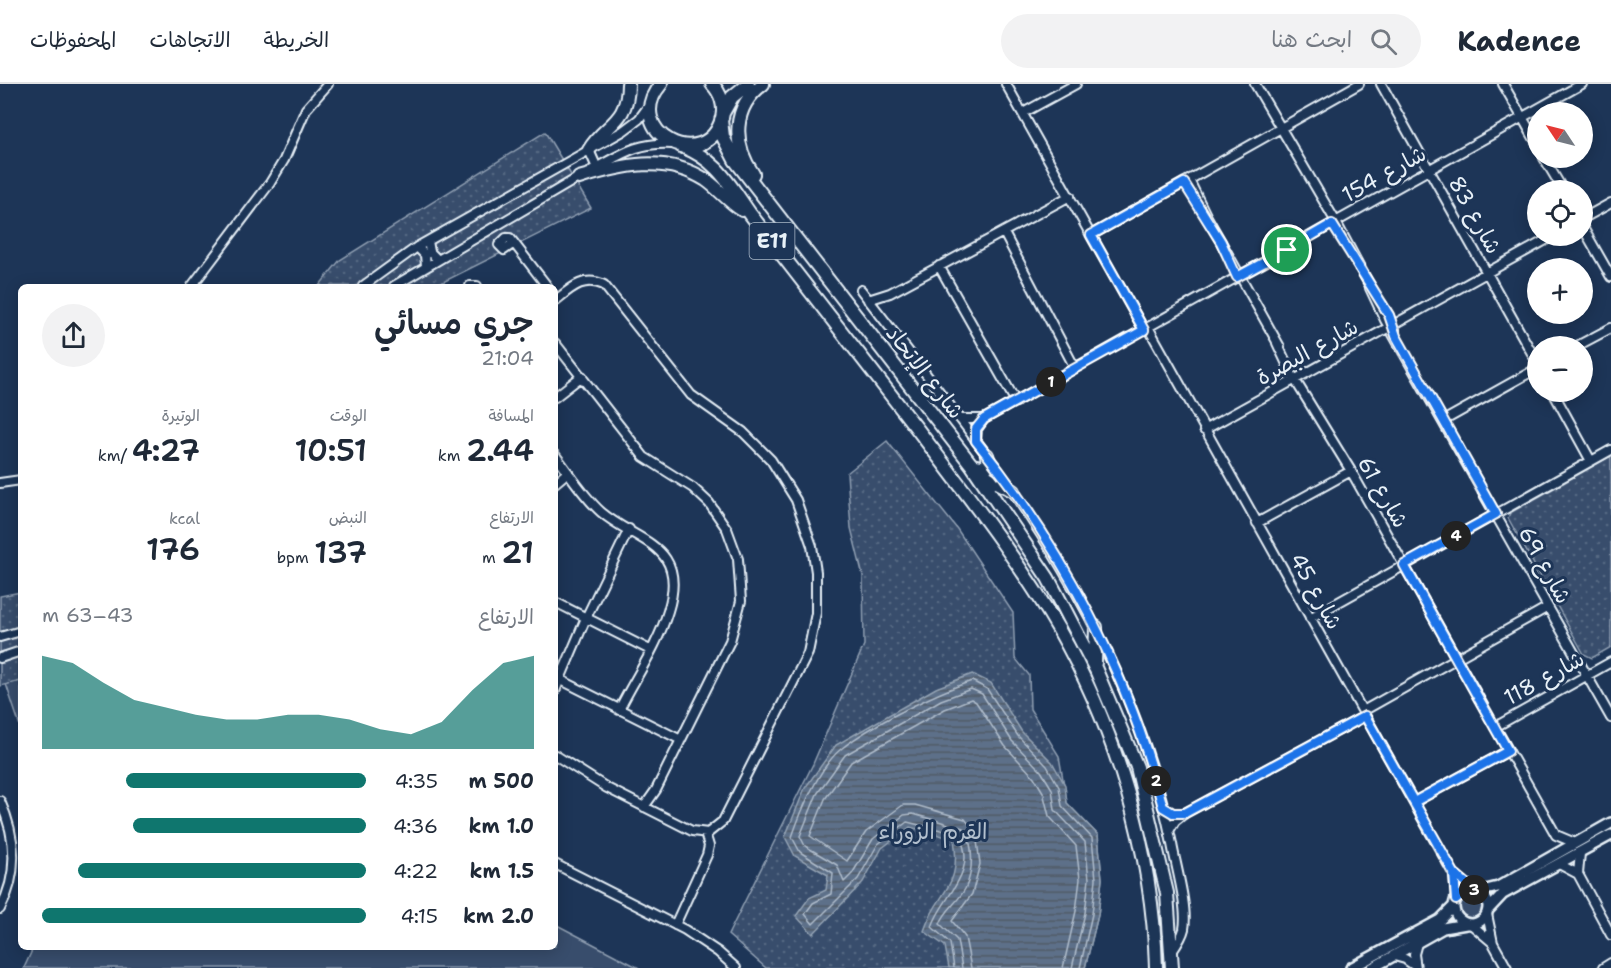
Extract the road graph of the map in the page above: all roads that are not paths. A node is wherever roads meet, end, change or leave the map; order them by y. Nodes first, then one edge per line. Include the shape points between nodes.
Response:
1 (328, 84) edge
2 (628, 84) edge
3 (647, 84) edge
4 (661, 84) edge
5 (712, 84) edge
6 (748, 84) edge
7 (763, 84) edge
8 (1006, 84) edge
9 (1076, 84) edge
10 (1255, 84) edge
11 (1359, 84) edge
12 (1381, 84) edge
13 (1503, 84) edge
14 (1582, 84) edge
15 (651, 101) junction
16 (1023, 113) junction
17 (722, 117) junction
18 (1522, 118) junction
19 (1527, 126) edge
20 (1280, 128) junction
21 (678, 145) junction
22 (589, 150) junction
23 (597, 168) junction
24 (1429, 170) junction
25 (579, 178) junction
26 (1187, 181) junction
27 (1070, 196) junction
28 (1611, 203) edge
29 (769, 207) junction
30 (1593, 213) edge
31 (751, 214) junction
32 (1334, 223) junction
33 (1004, 233) junction
34 (1091, 235) junction
35 (428, 241) junction
36 (514, 243) dead end
37 (1593, 245) edge
38 (1535, 246) edge
39 (417, 247) junction
40 (437, 260) junction
41 (426, 266) junction
42 (939, 266) junction
43 (1486, 273) junction
44 (1239, 276) junction
45 (1611, 277) edge
46 (194, 284) edge
47 (366, 284) edge
48 (397, 284) edge
49 (545, 284) edge
50 (861, 290) dead end
51 (890, 293) junction
52 (558, 299) edge
53 (868, 300) junction
54 (878, 313) junction
55 (1391, 326) junction
56 (1611, 328) edge
57 (1146, 329) junction
58 (1593, 338) edge
59 (1527, 346) edge
60 (558, 347) edge
61 (1075, 368) junction
62 (1527, 372) edge
63 (582, 376) junction
64 (1296, 378) junction
65 (558, 395) edge
66 (1016, 402) junction
67 (1559, 402) edge
68 (960, 419) junction
69 (984, 419) junction
70 (1443, 421) junction
71 (1204, 430) junction
72 (976, 441) junction
73 (1611, 450) edge
74 (987, 455) junction
75 (558, 459) edge
76 (1591, 460) junction
77 (974, 468) junction
78 (1351, 471) junction
79 (568, 472) junction
80 (18, 480) edge
81 (558, 480) edge
82 (0, 483) edge
83 (1014, 491) junction
84 (1496, 514) junction
85 (1257, 523) junction
86 (629, 529) junction
87 (1404, 565) junction
88 (558, 604) edge
89 (1548, 607) junction
90 (586, 618) junction
91 (1310, 618) junction
92 (1096, 627) junction
93 (18, 632) edge
94 (0, 637) edge
95 (650, 650) junction
96 (18, 652) edge
97 (0, 658) edge
98 (1456, 659) junction
99 (1611, 662) edge
100 (1096, 670) junction
101 (1587, 675) junction
102 (558, 679) edge
103 (620, 710) junction
104 (1364, 714) junction
105 (1611, 718) edge
106 (1494, 727) junction
107 (681, 740) junction
108 (1508, 751) junction
109 (558, 757) edge
110 (0, 801) edge
111 (1414, 802) junction
112 (644, 807) junction
113 (1163, 807) junction
114 (1185, 813) junction
115 (1611, 823) edge
116 (1169, 831) junction
117 (705, 833) junction
118 (1556, 835) junction
119 (1611, 835) edge
120 (1575, 843) junction
121 (1580, 853) junction
122 (1553, 855) junction
123 (1560, 864) junction
124 (558, 866) edge
125 (1454, 873) junction
126 (1578, 874) junction
127 (1477, 891) junction
128 (1455, 903) junction
129 (0, 909) edge
130 (1488, 912) junction
131 (1469, 924) junction
132 (675, 925) junction
133 (1611, 936) edge
134 (1417, 943) junction
135 (1493, 943) junction
136 (1170, 955) junction
137 (1394, 956) junction
138 (1611, 963) edge
139 (1415, 967) edge
140 (736, 968) edge
141 (1156, 968) edge
142 (1172, 968) edge
143 (1351, 968) edge
144 (1372, 968) edge
145 (1507, 968) edge
146 (1603, 968) edge

1 - 46 street via 306,109 270,183
2 - 22 highway via 618,120
3 - 15 highway
4 - 15 highway
5 - 17 highway, شارع الإتحاد via 720,96
6 - 17 highway via 732,97
7 - 29 highway via 743,107 737,129 741,151 764,188
8 - 16 street, شارع 45
9 - 16 street
10 - 20 street, شارع 69
11 - 20 street
12 - 24 street, شارع 83
13 - 18 street
14 - 18 street, شارع 154
15 - 21 highway via 650,113 658,132
15 - 22 street via 631,125
16 - 27 street, شارع 45
17 - 21 highway via 717,129 702,143
17 - 29 highway, شارع الإتحاد / E11 via 726,145
18 - 19 street
18 - 24 street, شارع 154
20 - 26 street
20 - 32 street, شارع 69
21 - 23 street via 635,146
21 - 31 highway, شارع الإتحاد / E11 via 711,160
22 - 23 street
22 - 35 street
23 - 25 street
24 - 32 street, شارع 154
24 - 43 street, شارع 83
25 - 31 highway via 624,165 664,165 703,179
25 - 40 street
26 - 34 street
26 - 44 street, شارع 61
27 - 33 street
27 - 34 street, شارع 45
28 - 30 street
29 - 77 highway, شارع الإتحاد / E11
31 - 141 highway, شارع الإتحاد / E11 via 982,513 1073,656 1106,732 1130,807 1145,871
32 - 44 street, شارع 154
32 - 55 street, شارع 69
33 - 42 street
33 - 61 street
34 - 57 street, شارع 45
35 - 39 street
35 - 40 street
36 - 49 street
37 - 45 street
38 - 43 street, شارع البصرة
39 - 41 street via 425,255
39 - 47 street
40 - 41 street
41 - 48 street
42 - 51 street
42 - 66 street
43 - 55 street, شارع البصرة
43 - 59 street, شارع 83
44 - 57 street, شارع 154
44 - 64 street, شارع 61
50 - 53 street
51 - 53 street
51 - 54 street
52 - 117 street via 585,281 598,282 609,289 691,395 743,432 771,460 796,500 809,532 817,585 808,653 723,821
53 - 54 street
54 - 68 street
55 - 64 street, شارع البصرة
55 - 70 street, شارع 69
56 - 58 street
57 - 61 street, شارع 154
57 - 71 street, شارع 45
60 - 63 street
61 - 66 street, شارع 154
62 - 70 street
63 - 65 street
63 - 107 street via 644,457 709,502 727,529 738,559 741,590 735,626
64 - 71 street, شارع البصرة
64 - 78 street, شارع 61
66 - 69 street, شارع 154
67 - 76 street
68 - 69 street, شارع 154
68 - 72 street
69 - 72 street via 976,429
70 - 84 street, شارع 69
71 - 85 street, شارع 45
72 - 74 street
73 - 76 street
74 - 77 highway via 986,468
74 - 83 street
75 - 79 street
76 - 84 street
77 - 83 highway
77 - 100 highway, شارع الإتحاد / E11 via 1048,578
78 - 85 street
78 - 87 street, شارع 61
79 - 81 street
79 - 86 street via 597,508
80 - 82 street
83 - 92 street
84 - 87 street
84 - 89 street, شارع 69
85 - 91 street, شارع 45
86 - 90 street
86 - 95 street via 659,551 673,582 666,618
87 - 91 street
87 - 98 street, شارع 61
88 - 90 street
89 - 98 street
89 - 101 street, شارع 69
90 - 95 street
90 - 102 street
91 - 104 street, شارع 45
92 - 100 highway
92 - 113 street via 1134,716
93 - 94 street
95 - 103 street
96 - 97 street
98 - 104 street
98 - 106 street, شارع 61
99 - 101 street, شارع 118
100 - 136 highway, شارع الإتحاد / E11 via 1137,767 1147,802 1167,893
101 - 105 street, شارع 69
101 - 106 street, شارع 118
102 - 103 street
103 - 107 street
104 - 111 street, شارع 45
104 - 114 street
106 - 108 street, شارع 61
107 - 112 street
108 - 111 street
108 - 118 street, شارع 61
109 - 112 street
110 - 129 street via 14,853 11,882
111 - 125 street, شارع 45
112 - 117 street via 692,831
113 - 114 street via 1173,813
113 - 116 street
114 - 116 street
115 - 120 street
116 - 136 street via 1184,924 1181,938
117 - 132 street via 707,855
118 - 120 street
118 - 122 street
119 - 121 street
120 - 122 street
121 - 123 street
121 - 126 street
122 - 127 street via 1498,887
123 - 126 street
123 - 130 street via 1503,894
124 - 132 street
125 - 127 street, شارع 45
125 - 128 street, شارع 45
126 - 133 street
127 - 128 street via 1466,891
127 - 130 street via 1487,901
128 - 131 street via 1458,919
128 - 143 street via 1440,920
130 - 131 street via 1481,922
130 - 135 street
131 - 134 street via 1451,925
131 - 135 street
132 - 140 street
134 - 137 street
134 - 139 street
135 - 145 street
136 - 142 highway, شارع الإتحاد / E11
137 - 139 street
137 - 144 street
138 - 146 street

